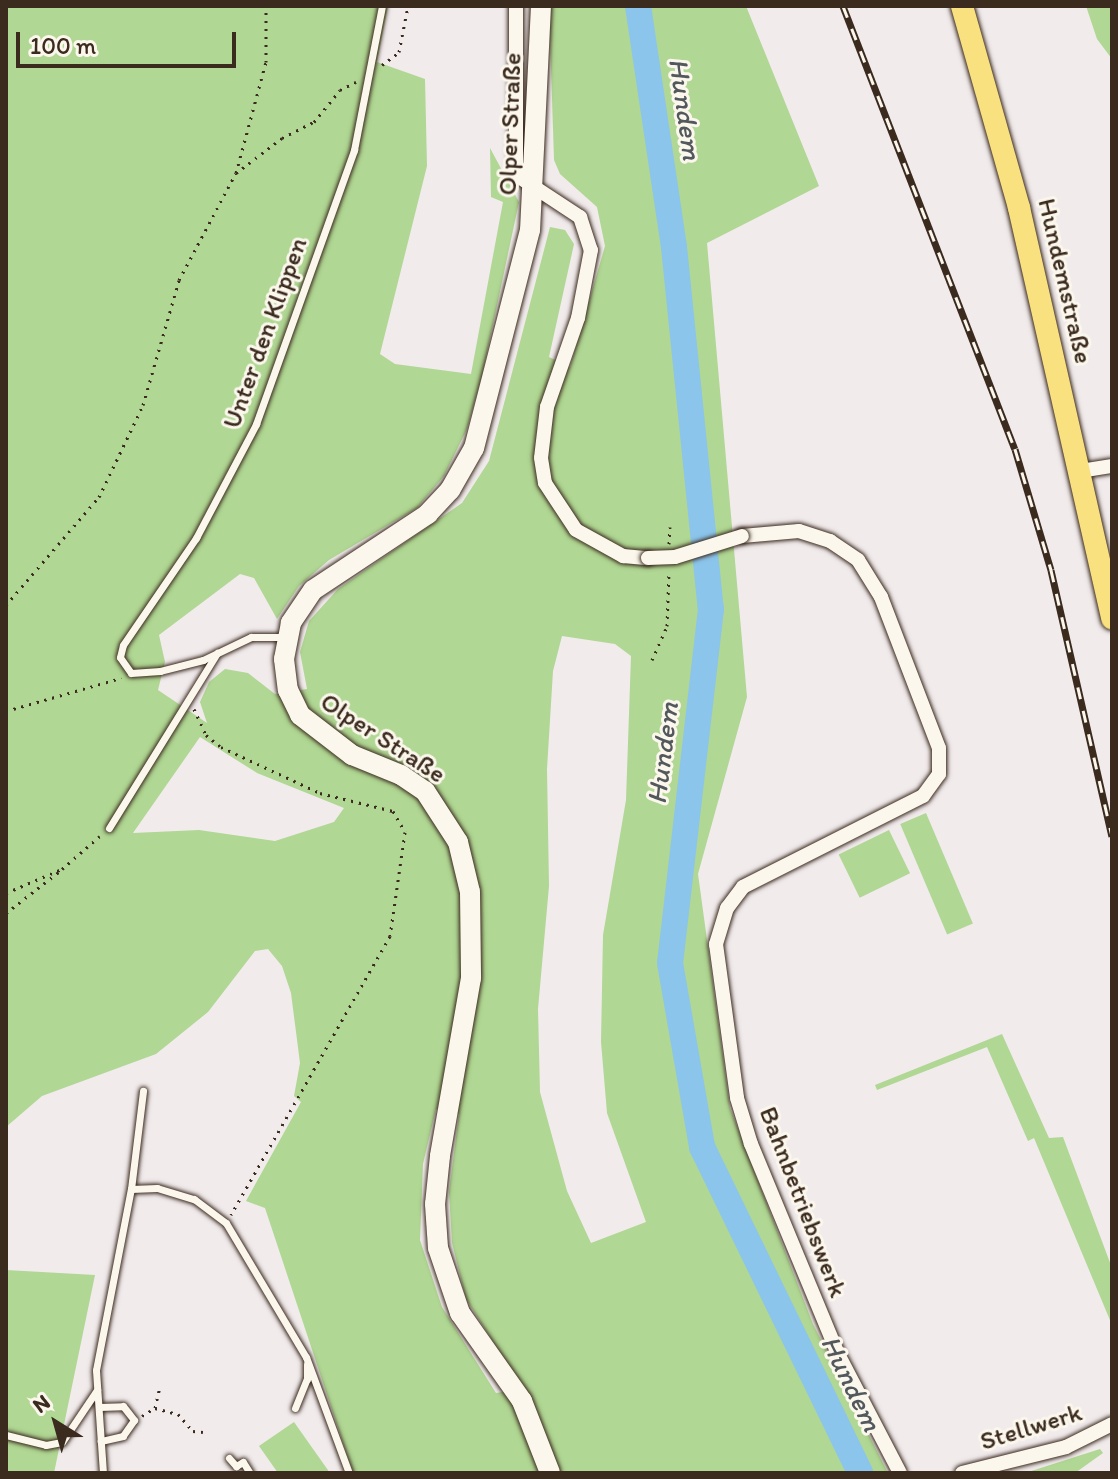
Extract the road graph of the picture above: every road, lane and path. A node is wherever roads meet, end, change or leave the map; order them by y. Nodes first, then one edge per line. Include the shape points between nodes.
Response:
1 (266, 6) edge
2 (382, 6) edge
3 (408, 6) edge
4 (516, 6) edge
5 (541, 6) edge
6 (962, 6) edge
7 (369, 75) junction
8 (236, 173) junction
9 (535, 191) junction
10 (1112, 466) edge
11 (1080, 471) junction
12 (670, 527) dead end
13 (669, 555) dead end
14 (669, 569) dead end
15 (6, 605) edge
16 (1112, 619) edge
17 (287, 637) junction
18 (217, 653) junction
19 (652, 660) dead end
20 (131, 673) junction
21 (189, 698) junction
22 (6, 711) edge
23 (109, 828) joint
24 (62, 869) junction
25 (6, 893) edge
26 (6, 913) edge
27 (143, 1091) dead end
28 (131, 1189) junction
29 (226, 1223) junction
30 (306, 1357) junction
31 (160, 1387) dead end
32 (98, 1388) junction
33 (99, 1407) junction
34 (155, 1408) junction
35 (295, 1408) dead end
36 (143, 1416) dead end
37 (1112, 1424) edge
38 (203, 1432) dead end
39 (6, 1435) edge
40 (101, 1441) junction
41 (229, 1458) dead end
42 (103, 1473) edge
43 (250, 1473) edge
44 (349, 1473) edge
45 (550, 1473) edge
46 (900, 1473) edge
47 (962, 1473) edge

1 - 8 path via 266,62
2 - 7 lane, Unter den Klippen
3 - 7 path via 399,52
4 - 9 street via 514,167 519,179
5 - 9 main road, Olper Straße
6 - 11 main road, Hundemstraße via 1017,196
7 - 8 path via 340,90 314,122
7 - 20 lane, Unter den Klippen via 354,150 256,424 196,538 123,645 123,667
8 - 15 path via 179,280 143,405 99,497
9 - 17 main road, Olper Straße via 485,416 459,477 412,527 313,590 297,610
9 - 46 street, Bahnbetriebswerk, bridge via 580,217 591,250 578,318 547,407 541,458 545,483 576,530 623,556 648,558 675,557 742,536 799,531 830,541 858,560 881,597 939,748 939,774 923,796 743,887 727,908 716,944 737,1098 751,1144 837,1352
10 - 11 street
11 - 16 main road, Hundemstraße
12 - 13 path
14 - 19 path via 667,626
17 - 18 lane via 251,637
17 - 45 main road, Olper Straße via 285,674 300,715 352,755 425,791 458,842 470,892 471,978 440,1156 438,1248 460,1313 522,1401
18 - 20 lane via 160,671
18 - 21 lane
20 - 22 path
21 - 23 lane
21 - 29 path via 206,735 221,747 320,793 393,811 405,832 390,936
23 - 24 path
24 - 25 path
24 - 26 path
27 - 28 lane
28 - 29 lane via 157,1188 194,1199
28 - 32 lane via 96,1370
29 - 30 lane
30 - 35 lane via 307,1379
30 - 44 lane
31 - 34 path
32 - 33 lane
32 - 39 lane via 74,1433 62,1442 46,1445
33 - 40 lane
33 - 40 lane via 123,1406 134,1420 123,1436
34 - 36 path
34 - 38 path via 178,1414 193,1431
37 - 47 street, Stellwerk via 1066,1447
40 - 42 lane
41 - 43 lane via 236,1466 243,1462

